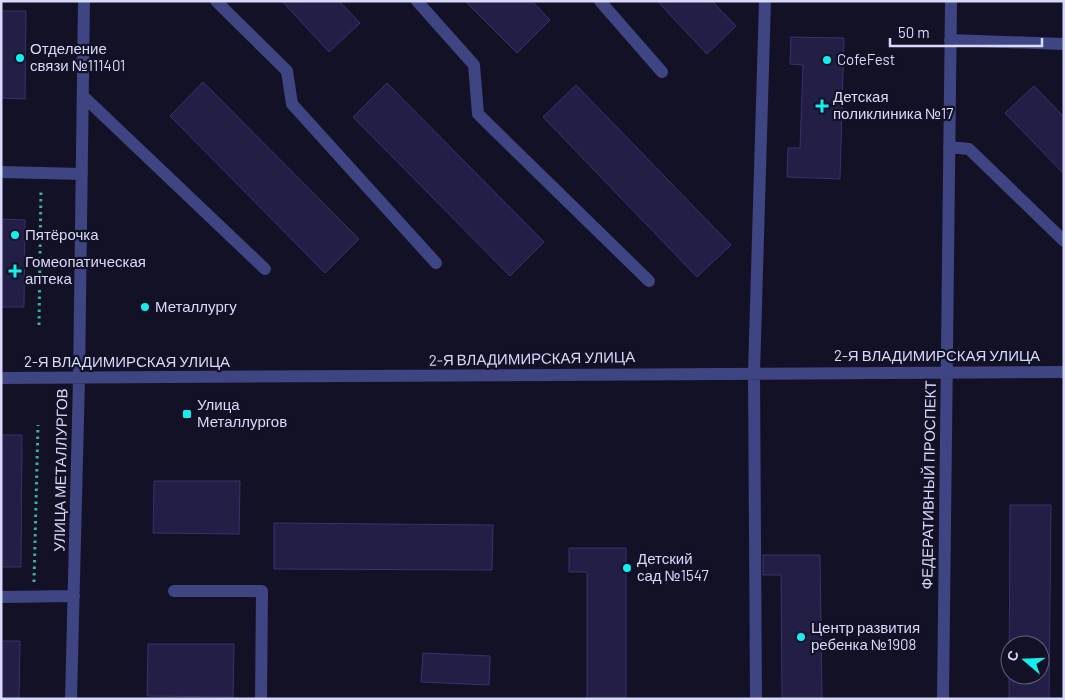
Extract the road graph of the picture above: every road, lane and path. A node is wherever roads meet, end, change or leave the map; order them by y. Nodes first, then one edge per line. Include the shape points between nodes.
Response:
1 (84, 1) edge
2 (216, 1) edge
3 (417, 1) edge
4 (600, 1) edge
5 (765, 1) edge
6 (951, 1) edge
7 (950, 40) junction
8 (1064, 44) edge
9 (662, 72) dead end
10 (83, 96) junction
11 (949, 147) junction
12 (1, 172) edge
13 (42, 173) junction
14 (82, 174) junction
15 (1064, 241) edge
16 (436, 262) dead end
17 (264, 269) dead end
18 (649, 281) dead end
19 (39, 325) dead end
20 (947, 372) junction
21 (1064, 372) edge
22 (754, 373) junction
23 (1, 378) edge
24 (79, 379) junction
25 (38, 425) dead end
26 (174, 591) dead end
27 (33, 596) junction
28 (74, 596) junction
29 (1, 597) edge
30 (71, 699) edge
31 (261, 699) edge
32 (756, 699) edge
33 (943, 699) edge

1 - 10 street, УЛИЦА МЕТАЛЛУРГОВ
2 - 16 street via 287,71 292,104
3 - 18 street via 474,65 478,114
4 - 9 street
5 - 22 street
6 - 7 street, ФЕДЕРАТИВНЫЙ ПРОСПЕКТ
7 - 8 street
7 - 11 street, ФЕДЕРАТИВНЫЙ ПРОСПЕКТ
10 - 14 street, УЛИЦА МЕТАЛЛУРГОВ
10 - 17 street
11 - 15 street via 969,149
11 - 20 street, ФЕДЕРАТИВНЫЙ ПРОСПЕКТ
12 - 13 street
13 - 14 street
13 - 19 path
14 - 24 street, УЛИЦА МЕТАЛЛУРГОВ
20 - 21 street, 2-Я ВЛАДИМИРСКАЯ УЛИЦА
20 - 22 street, 2-Я ВЛАДИМИРСКАЯ УЛИЦА
20 - 33 street, ФЕДЕРАТИВНЫЙ ПРОСПЕКТ
22 - 24 street, 2-Я ВЛАДИМИРСКАЯ УЛИЦА
22 - 32 street
23 - 24 street, 2-Я ВЛАДИМИРСКАЯ УЛИЦА
24 - 28 street, УЛИЦА МЕТАЛЛУРГОВ
25 - 27 path
26 - 31 street via 262,591
27 - 28 street
27 - 29 street
28 - 30 street, УЛИЦА МЕТАЛЛУРГОВ

